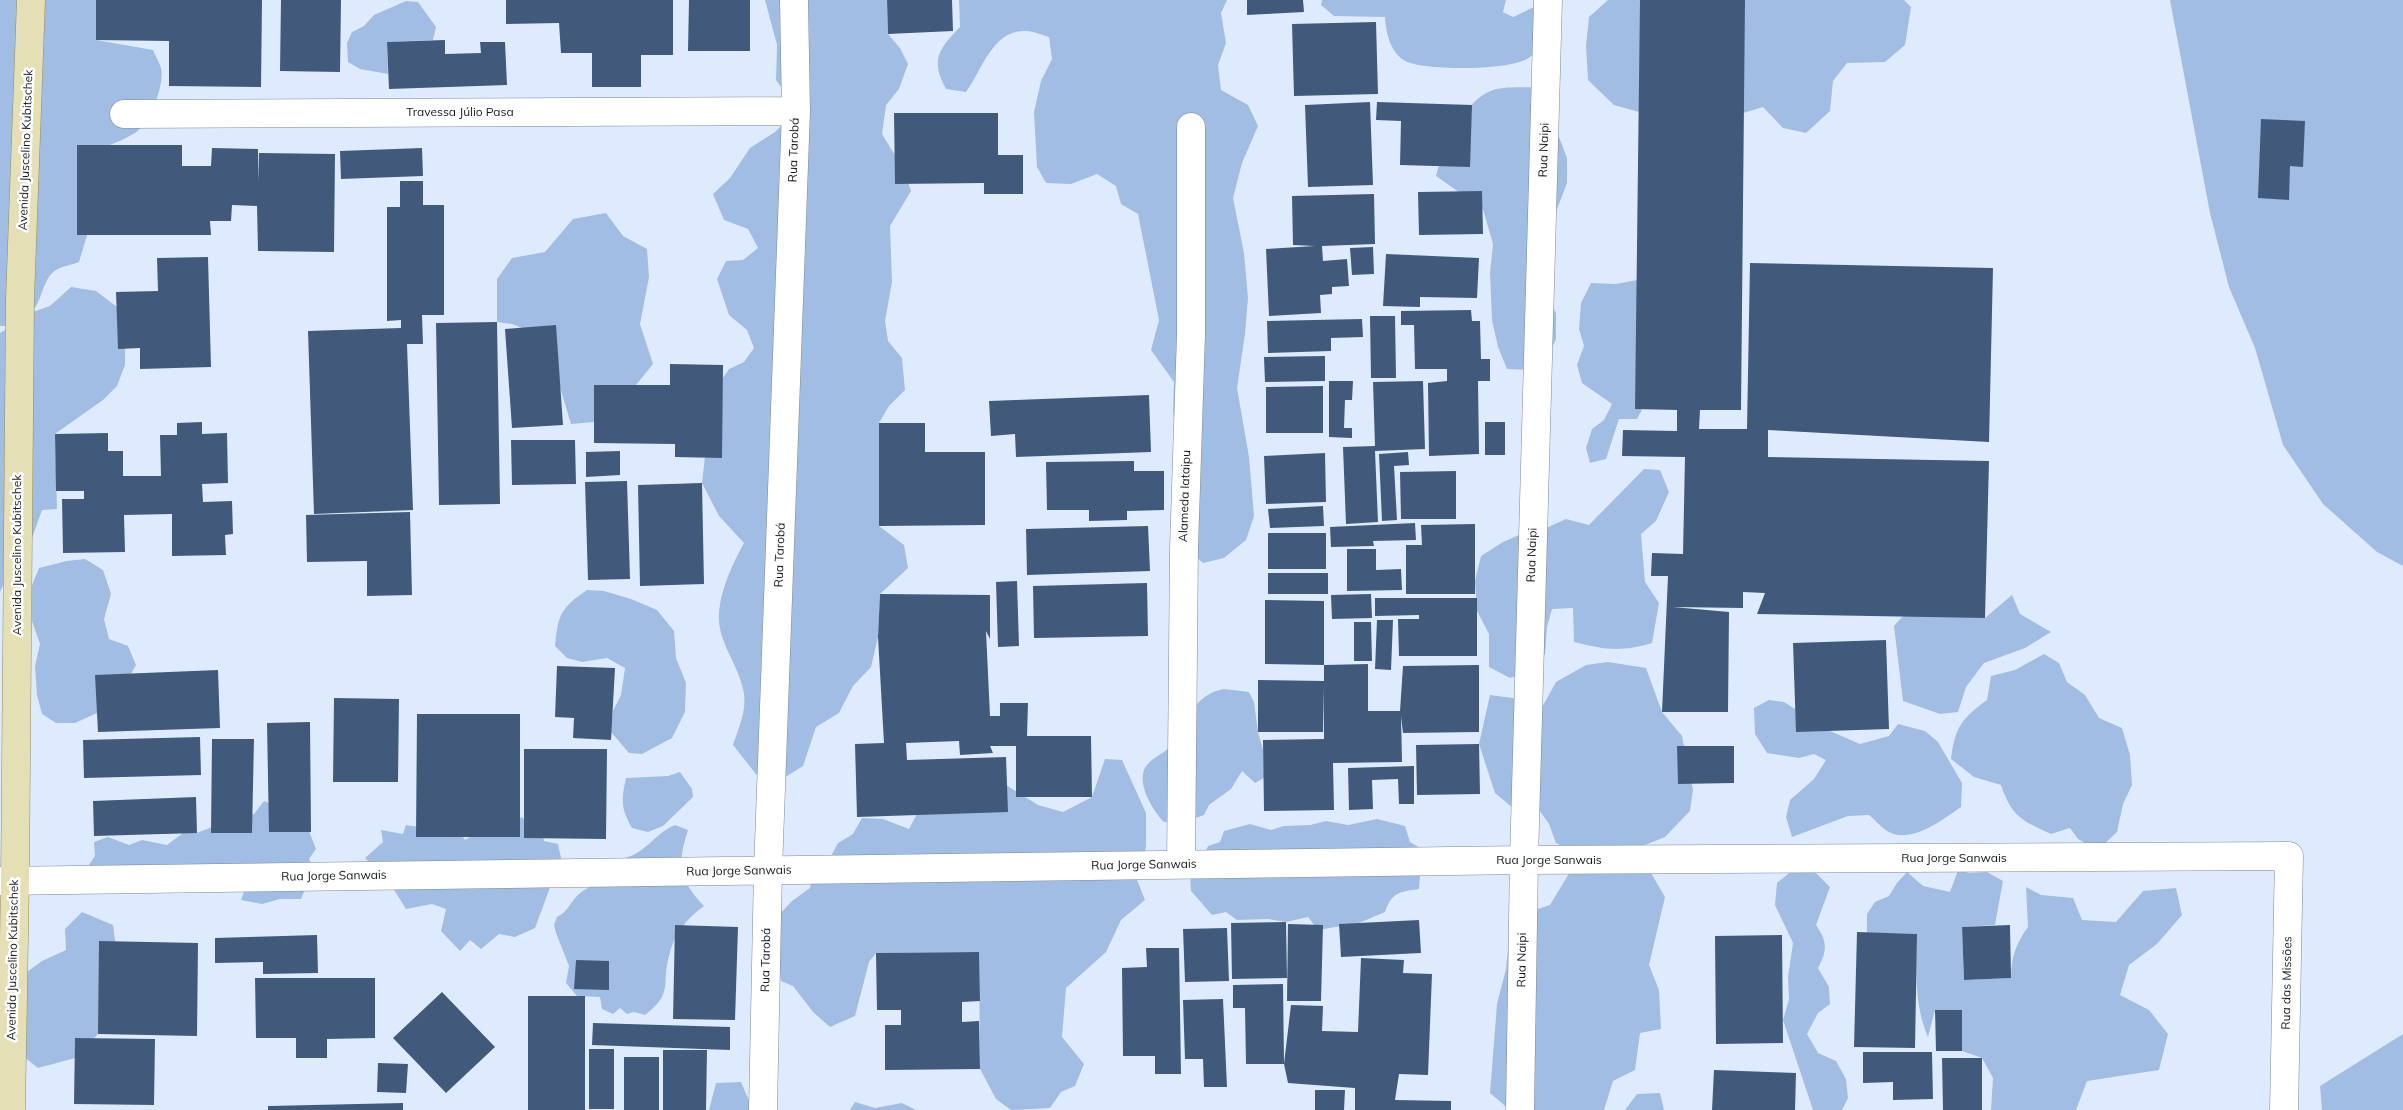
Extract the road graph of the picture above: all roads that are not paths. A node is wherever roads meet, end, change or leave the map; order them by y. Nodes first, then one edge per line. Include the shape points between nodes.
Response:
1 (31, 0) edge
2 (794, 0) edge
3 (1548, 0) edge
4 (796, 111) junction
5 (124, 114) dead end
6 (1191, 127) dead end
7 (2289, 856) joint
8 (1524, 860) junction
9 (1181, 864) junction
10 (768, 870) junction
11 (8, 881) edge
12 (11, 1110) edge
13 (763, 1110) edge
14 (1520, 1110) edge
15 (2284, 1110) edge

1 - 11 main road, Avenida Juscelino Kubitschek via 20,299
2 - 4 street, Rua Tarobá
3 - 8 street, Rua Naipi
4 - 5 street, Travessa Júlio Pasa
4 - 10 street, Rua Tarobá
6 - 9 street, Alameda Iataipu via 1191,334 1184,548
7 - 8 street, Rua Jorge Sanwais
7 - 15 street, Rua das Missões
8 - 9 street, Rua Jorge Sanwais
8 - 14 street, Rua Naipi
9 - 10 street, Rua Jorge Sanwais
10 - 11 street, Rua Jorge Sanwais
10 - 13 street, Rua Tarobá
11 - 12 main road, Avenida Juscelino Kubitschek via 12,988

